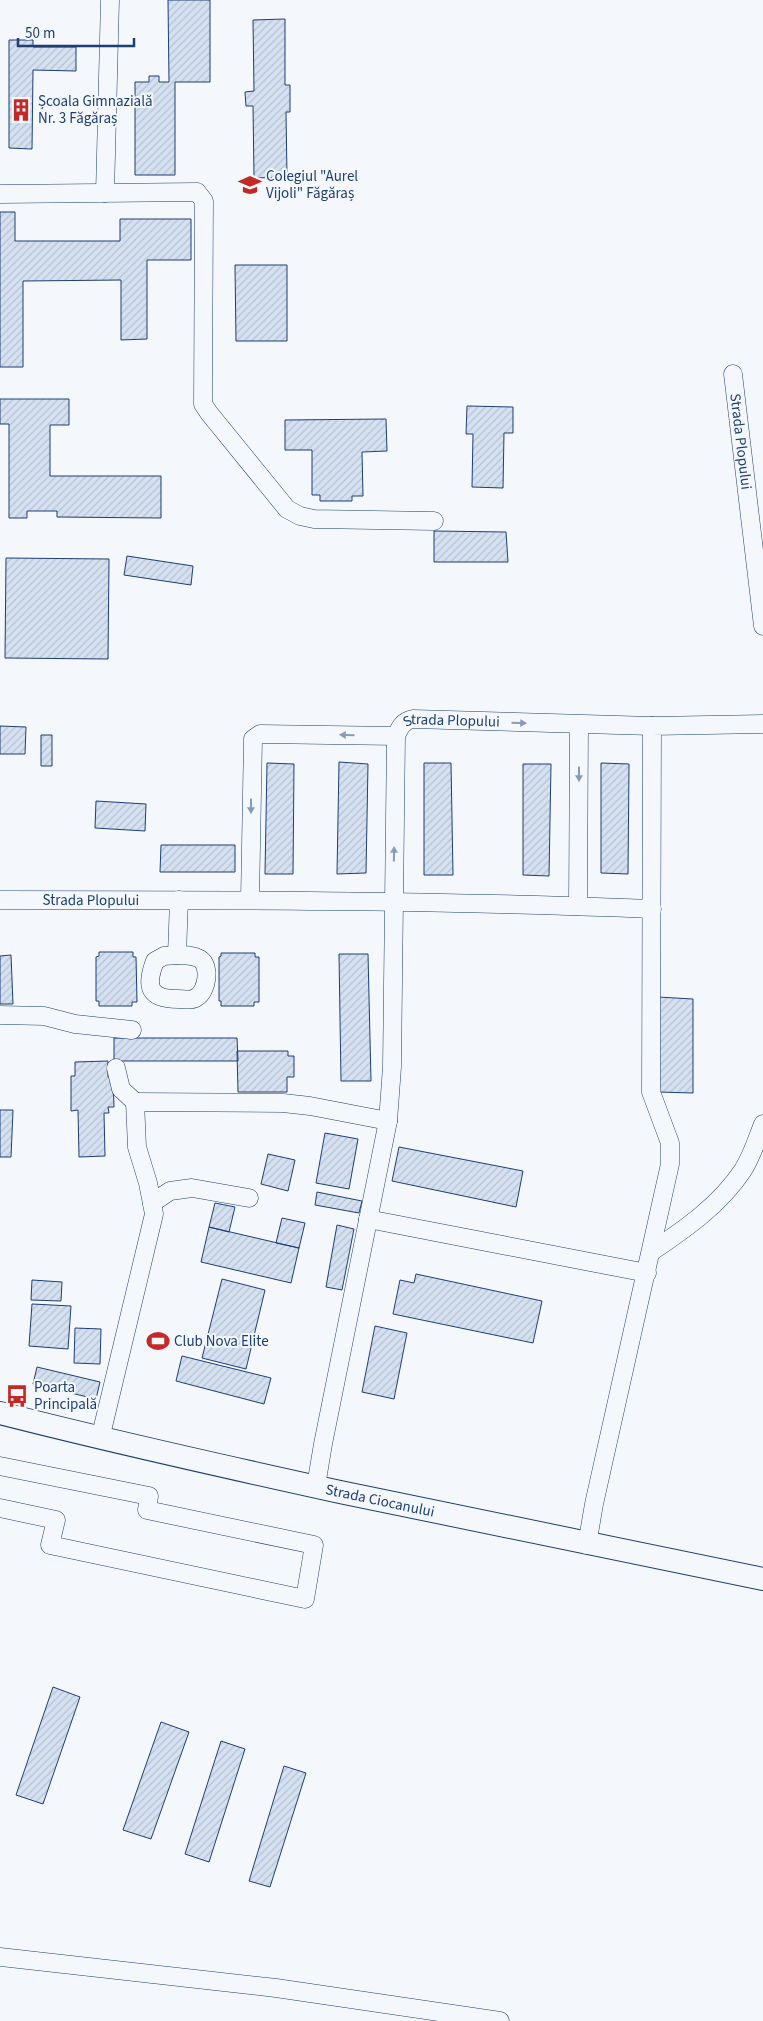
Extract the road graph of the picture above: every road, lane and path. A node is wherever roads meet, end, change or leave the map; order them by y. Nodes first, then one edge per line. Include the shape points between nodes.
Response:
1 (110, 0) edge
2 (105, 193) junction
3 (0, 194) edge
4 (733, 374) dead end
5 (434, 521) dead end
6 (763, 626) edge
7 (763, 724) edge
8 (579, 725) junction
9 (652, 726) junction
10 (396, 736) junction
11 (0, 900) edge
12 (179, 900) junction
13 (250, 900) junction
14 (393, 903) junction
15 (578, 906) junction
16 (652, 909) junction
17 (177, 955) dead end
18 (0, 1016) edge
19 (132, 1030) dead end
20 (116, 1068) dead end
21 (135, 1102) junction
22 (388, 1121) junction
23 (763, 1124) edge
24 (249, 1198) dead end
25 (152, 1203) junction
26 (368, 1219) junction
27 (651, 1252) junction
28 (647, 1273) junction
29 (0, 1413) edge
30 (100, 1439) junction
31 (0, 1466) edge
32 (316, 1486) junction
33 (0, 1508) edge
34 (587, 1544) junction
35 (763, 1579) edge
36 (0, 1957) edge
37 (500, 2021) edge

1 - 2 street
2 - 3 street
2 - 5 street via 197,192 204,200 203,404 287,509 314,519
4 - 6 street, Strada Plopului
7 - 9 street, Strada Plopului
8 - 9 street, Strada Plopului
10 -> 8 street, Strada Plopului via 400,726 414,719
8 -> 15 street
9 - 16 street
10 -> 13 street via 260,734 253,739
14 -> 10 street, Strada Plopului
11 - 12 street, Strada Plopului
12 - 13 street, Strada Plopului
12 - 17 street
13 - 14 street, Strada Plopului
14 - 15 street, Strada Plopului
14 - 22 street via 392,1067
15 - 16 street, Strada Plopului
16 - 27 street via 651,1092 670,1143 670,1157
18 - 19 street via 44,1016 75,1024
20 - 21 street via 121,1089
21 - 22 street via 283,1103
21 - 25 street via 136,1146
22 - 26 street
23 - 27 street via 743,1169 727,1191 708,1211
24 - 25 street via 192,1188 170,1192
25 - 30 street via 154,1214
26 - 28 street
26 - 32 street
27 - 28 street
28 - 34 street
29 - 30 main road, Strada Ciocanului
30 - 32 main road, Strada Ciocanului
31 - 33 street via 149,1496 146,1510 314,1545 305,1599 50,1545 56,1520
32 - 34 main road, Strada Ciocanului
34 - 35 main road, Strada Ciocanului
36 - 37 street via 276,1988

